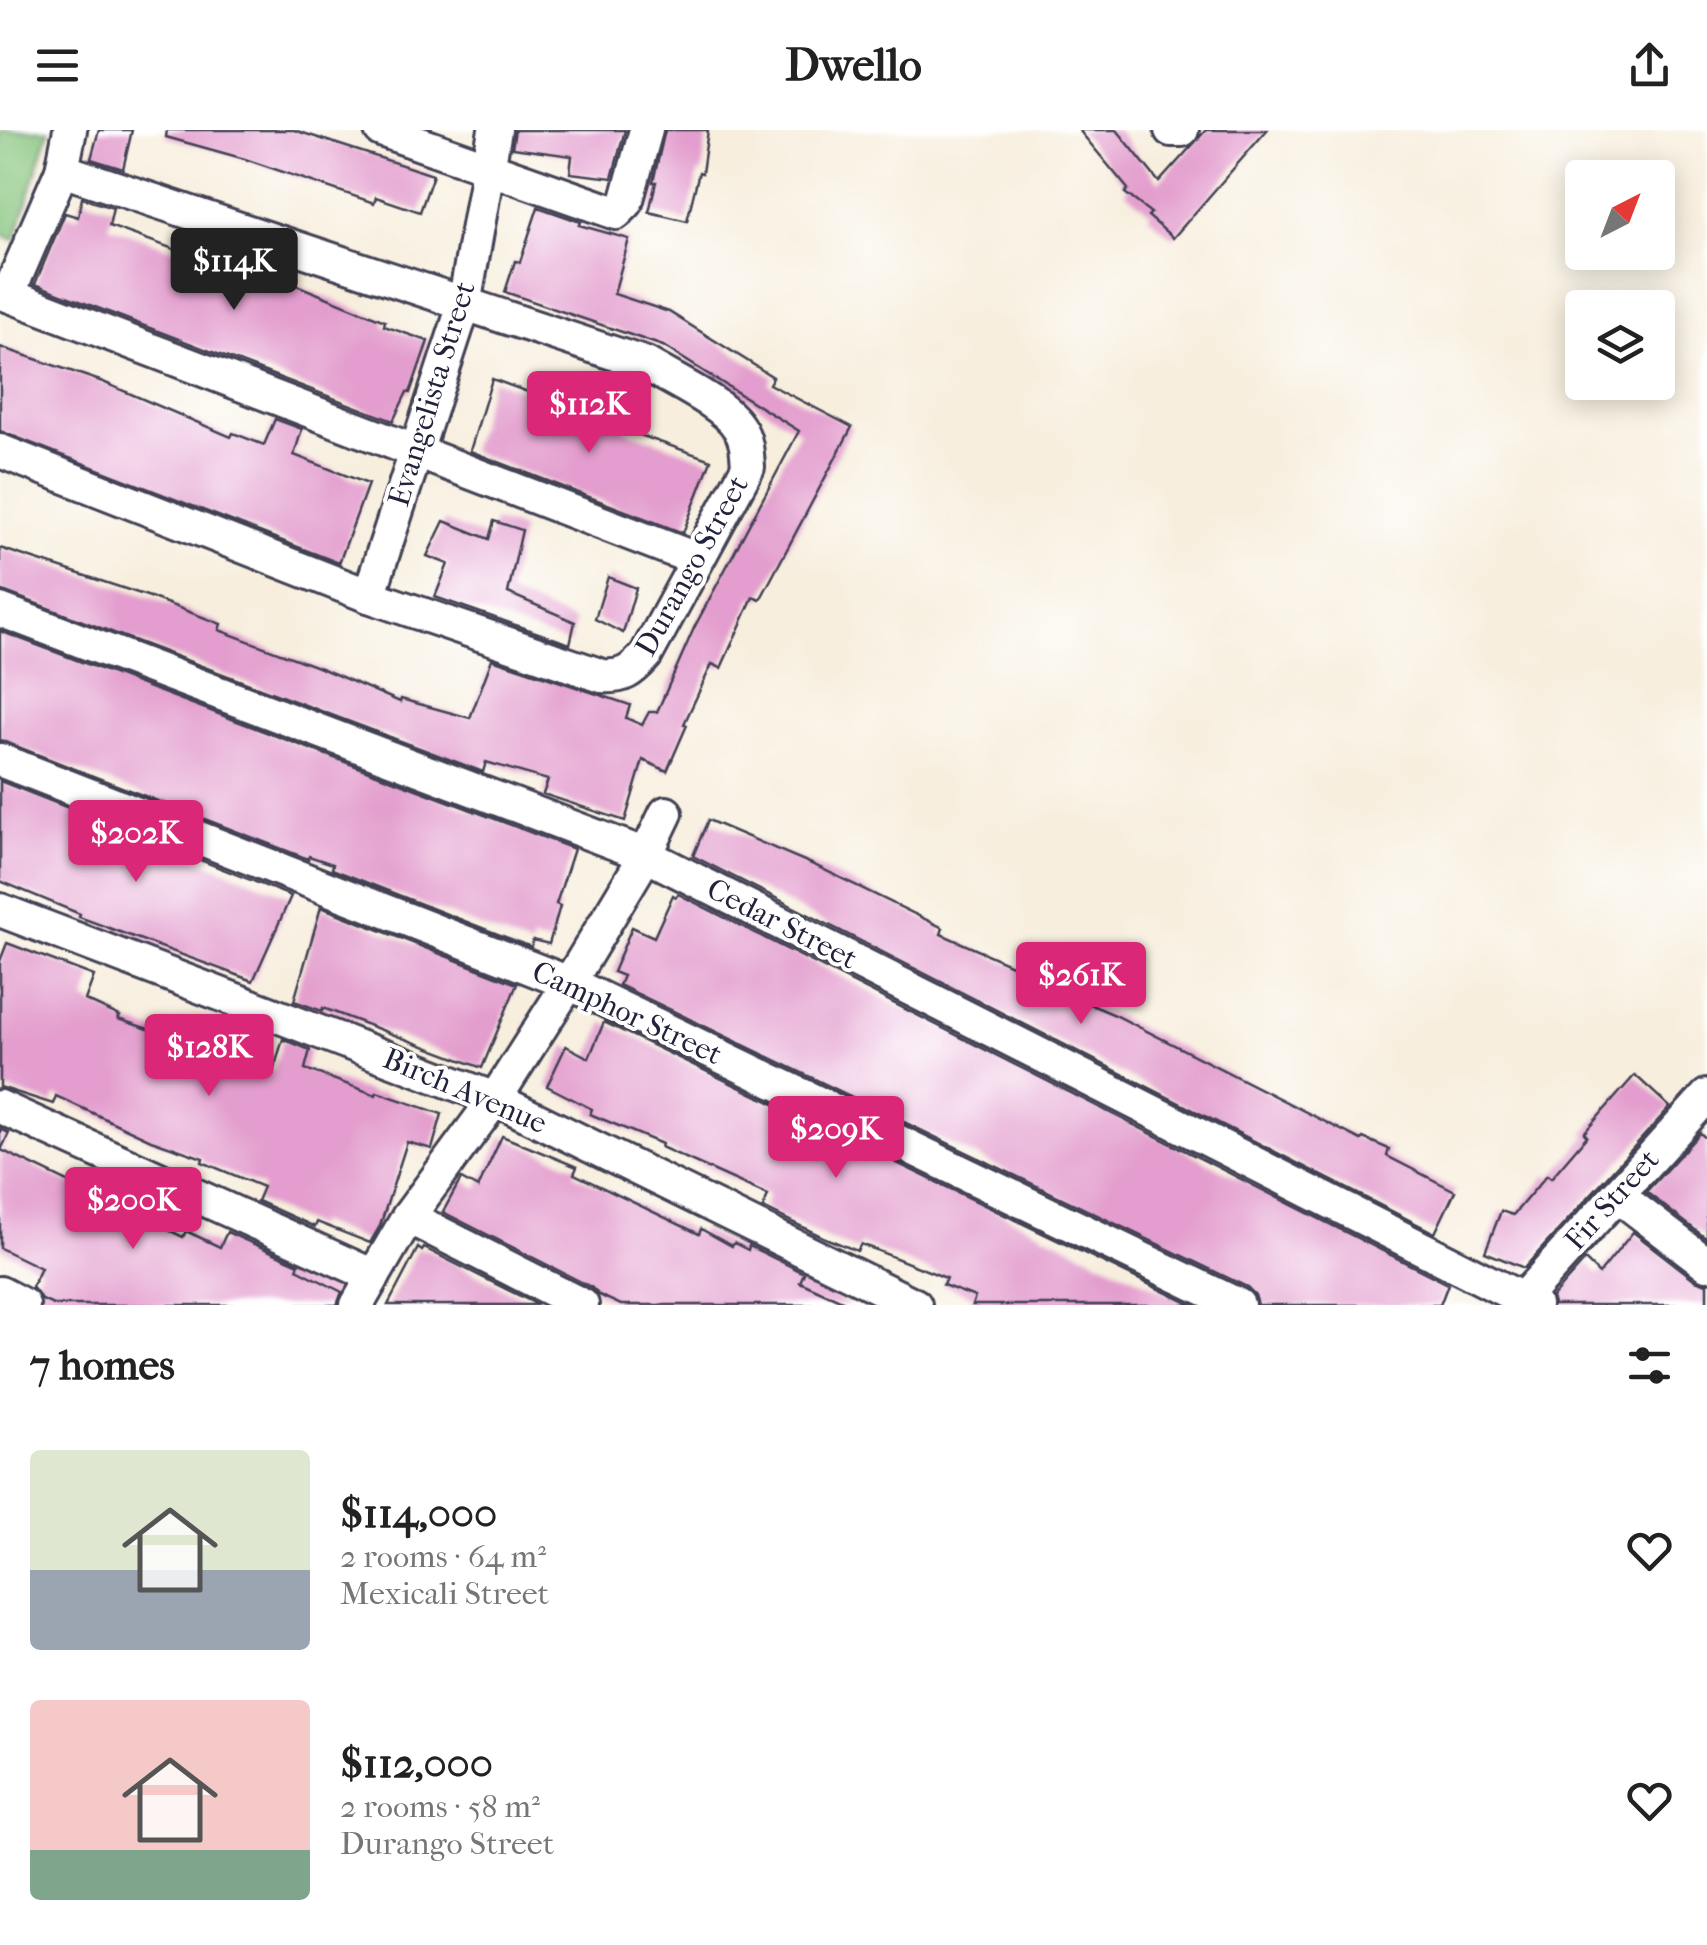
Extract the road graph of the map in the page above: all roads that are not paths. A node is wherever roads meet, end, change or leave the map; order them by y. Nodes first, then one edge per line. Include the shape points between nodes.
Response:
1 (70, 130) edge
2 (381, 130) edge
3 (495, 130) edge
4 (646, 130) edge
5 (1172, 130) edge
6 (1182, 130) edge
7 (62, 170) junction
8 (489, 170) junction
9 (4, 293) edge
10 (464, 306) junction
11 (0, 451) edge
12 (416, 451) junction
13 (696, 559) junction
14 (368, 596) junction
15 (0, 610) edge
16 (0, 760) edge
17 (666, 814) dead end
18 (646, 855) junction
19 (0, 910) edge
20 (568, 983) junction
21 (1707, 1096) edge
22 (495, 1099) junction
23 (0, 1107) edge
24 (1618, 1194) junction
25 (408, 1217) junction
26 (1707, 1264) edge
27 (365, 1291) edge
28 (0, 1293) edge
29 (1525, 1302) edge
30 (23, 1305) edge
31 (582, 1305) edge
32 (916, 1305) edge
33 (1238, 1305) edge

1 - 7 street
2 - 8 street
3 - 8 street, Evangelista Street
4 - 8 street via 626,203 616,213
5 - 6 street
7 - 9 street
7 - 10 street, Durango Street
8 - 10 street, Evangelista Street
9 - 12 street
10 - 12 street, Evangelista Street
10 - 13 street, Durango Street via 646,364 739,426 748,467
11 - 14 street
12 - 13 street
12 - 14 street, Evangelista Street
13 - 14 street, Durango Street via 646,655 618,677
15 - 18 street, Cedar Street
16 - 20 street, Camphor Street
17 - 18 street
18 - 20 street
18 - 29 street, Cedar Street
19 - 22 street, Birch Avenue
20 - 22 street
20 - 33 street, Camphor Street
21 - 24 street, Fir Street
22 - 25 street
22 - 32 street, Birch Avenue
23 - 27 street
24 - 26 street
24 - 29 street, Fir Street
25 - 27 street
25 - 31 street
28 - 30 street

